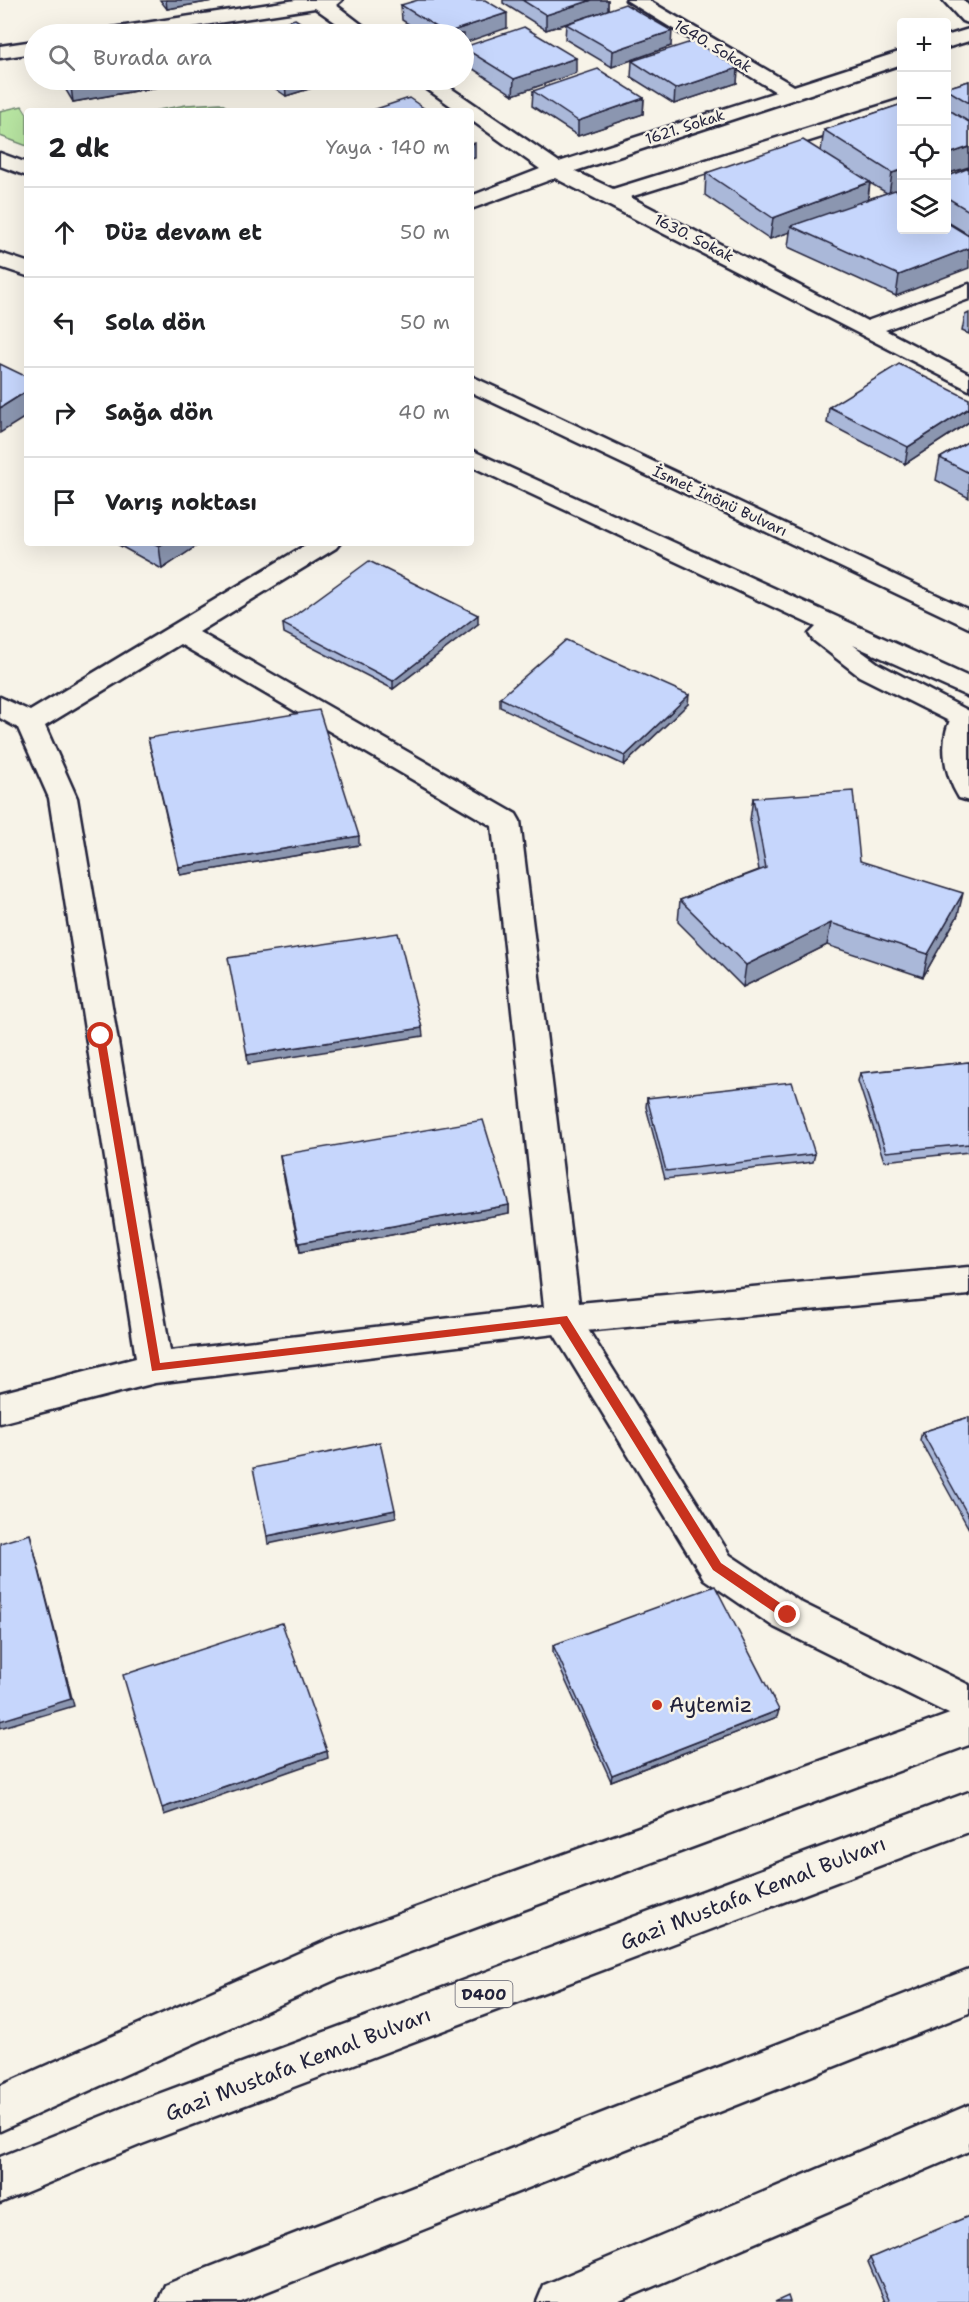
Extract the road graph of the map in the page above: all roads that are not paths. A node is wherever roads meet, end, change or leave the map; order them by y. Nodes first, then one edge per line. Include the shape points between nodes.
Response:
1 (635, 0) edge
2 (952, 0) edge
3 (322, 1) edge
4 (969, 17) edge
5 (176, 24) edge
6 (351, 24) edge
7 (0, 30) edge
8 (969, 35) edge
9 (951, 40) edge
10 (24, 48) edge
11 (6, 51) edge
12 (897, 59) edge
13 (441, 90) edge
14 (791, 92) junction
15 (897, 107) edge
16 (467, 108) edge
17 (474, 113) edge
18 (0, 159) edge
19 (24, 169) edge
20 (556, 170) junction
21 (612, 196) junction
22 (474, 202) edge
23 (0, 260) edge
24 (24, 268) edge
25 (969, 291) edge
26 (869, 328) junction
27 (969, 383) edge
28 (474, 384) edge
29 (474, 458) edge
30 (322, 546) edge
31 (851, 563) junction
32 (773, 596) junction
33 (969, 604) edge
34 (969, 620) edge
35 (179, 632) junction
36 (969, 688) edge
37 (0, 706) edge
38 (966, 721) edge
39 (30, 723) junction
40 (969, 790) edge
41 (969, 1281) edge
42 (563, 1319) junction
43 (155, 1368) junction
44 (0, 1408) edge
45 (969, 1705) edge
46 (969, 1726) edge
47 (969, 1812) edge
48 (969, 1991) edge
49 (0, 2109) edge
50 (969, 2128) edge
51 (0, 2180) edge
52 (182, 2302) edge
53 (561, 2302) edge

1 - 14 main road, 1640. Sokak
2 - 4 main road
3 - 5 main road
3 - 6 main road
7 - 11 main road
8 - 9 main road
10 - 11 main road
12 - 14 main road, 1621. Sokak
13 - 16 main road, 1630. Sokak
14 - 20 main road, 1621. Sokak
15 - 21 main road
17 - 20 main road, 1630. Sokak
18 - 19 main road
20 - 21 main road, 1630. Sokak
20 - 22 main road, 1621. Sokak
21 - 26 main road, 1630. Sokak
23 - 24 main road
25 - 26 main road
26 - 27 main road, 1630. Sokak
28 - 31 main road, İsmet İnönü Bulvarı
29 - 32 main road
30 - 35 main road
31 - 33 main road
31 - 34 main road, İsmet İnönü Bulvarı
32 - 36 main road
32 - 38 main road via 870,670
35 - 39 main road
35 - 42 main road via 506,821
37 - 39 main road
38 - 40 main road via 956,746
39 - 43 main road via 63,798
41 - 42 main road
42 - 43 main road
42 - 45 main road via 717,1567 788,1615
43 - 44 main road
46 - 49 main road via 330,1960
47 - 51 main road, Gazi Mustafa Kemal Bulvarı / D400 via 142,2122
48 - 52 main road
50 - 53 main road

